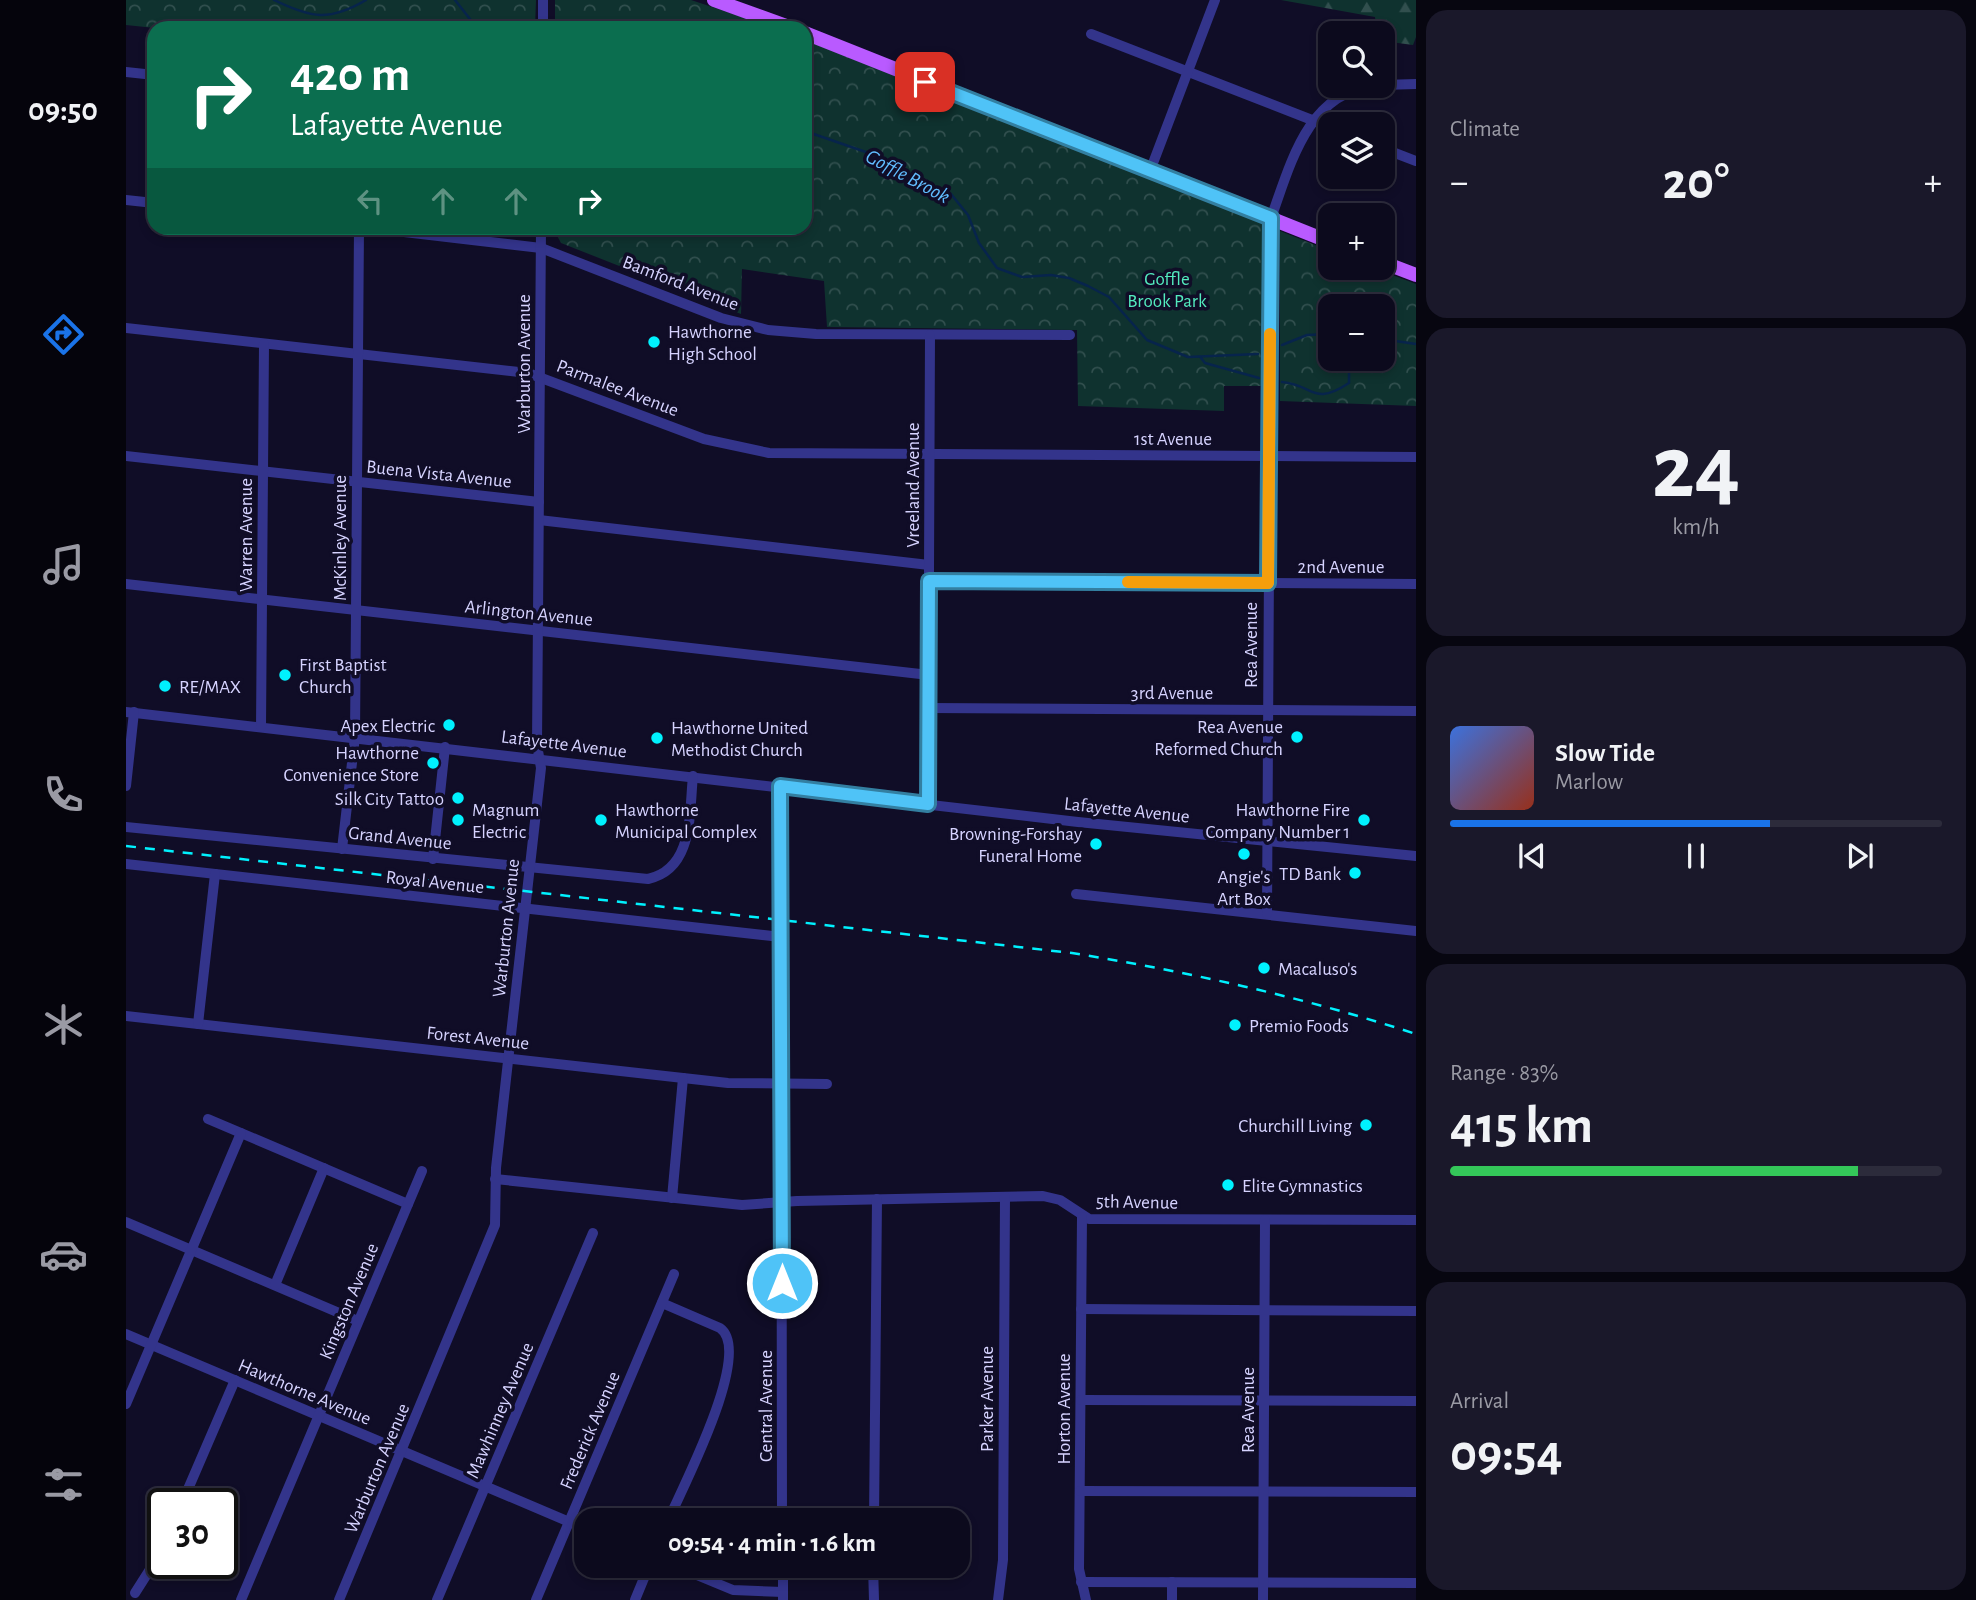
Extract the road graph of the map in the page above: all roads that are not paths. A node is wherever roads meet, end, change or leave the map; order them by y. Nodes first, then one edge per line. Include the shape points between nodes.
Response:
1 (543, 0) edge
2 (1215, 0) edge
3 (718, 1) edge
4 (543, 21) edge
5 (773, 21) edge
6 (1091, 34) dead end
7 (812, 36) edge
8 (126, 72) edge
9 (1188, 72) junction
10 (147, 74) edge
11 (1416, 84) edge
12 (1395, 85) edge
13 (1340, 98) edge
14 (1313, 121) junction
15 (1318, 123) edge
16 (1395, 153) edge
17 (1416, 161) edge
18 (1150, 171) junction
19 (126, 200) edge
20 (147, 202) edge
21 (1271, 218) junction
22 (359, 235) edge
23 (430, 235) edge
24 (541, 235) edge
25 (1318, 237) edge
26 (541, 248) junction
27 (1395, 267) edge
28 (1416, 275) edge
29 (126, 328) edge
30 (930, 335) junction
31 (1070, 335) dead end
32 (264, 344) junction
33 (358, 354) junction
34 (540, 376) junction
35 (929, 454) junction
36 (126, 456) edge
37 (1269, 456) junction
38 (1416, 457) edge
39 (263, 471) junction
40 (357, 482) junction
41 (539, 502) junction
42 (539, 520) junction
43 (929, 565) junction
44 (929, 581) junction
45 (1268, 583) junction
46 (126, 584) edge
47 (1416, 584) edge
48 (262, 599) junction
49 (356, 610) junction
50 (538, 631) junction
51 (929, 675) junction
52 (928, 708) junction
53 (1268, 710) junction
54 (1416, 711) edge
55 (130, 712) edge
56 (261, 727) junction
57 (355, 737) junction
58 (446, 747) junction
59 (539, 758) junction
60 (693, 776) junction
61 (126, 786) edge
62 (780, 786) junction
63 (928, 804) junction
64 (126, 827) edge
65 (1267, 841) junction
66 (342, 849) junction
67 (1416, 856) edge
68 (433, 859) junction
69 (126, 864) edge
70 (529, 866) junction
71 (215, 874) junction
72 (1076, 894) dead end
73 (525, 908) junction
74 (1267, 914) junction
75 (1416, 931) edge
76 (781, 937) junction
77 (126, 1016) edge
78 (198, 1024) junction
79 (508, 1058) junction
80 (683, 1078) junction
81 (781, 1084) junction
82 (827, 1084) dead end
83 (208, 1119) dead end
84 (241, 1133) junction
85 (324, 1168) junction
86 (422, 1171) dead end
87 (495, 1179) junction
88 (1005, 1197) junction
89 (672, 1198) junction
90 (877, 1199) junction
91 (782, 1203) junction
92 (408, 1204) junction
93 (1082, 1217) junction
94 (1265, 1220) junction
95 (1416, 1220) edge
96 (126, 1222) edge
97 (593, 1233) dead end
98 (191, 1250) junction
99 (674, 1274) dead end
100 (275, 1285) junction
101 (662, 1303) junction
102 (1082, 1309) junction
103 (1265, 1310) junction
104 (1416, 1311) edge
105 (358, 1321) junction
106 (126, 1334) edge
107 (151, 1345) junction
108 (234, 1380) junction
109 (1081, 1400) junction
110 (1264, 1401) junction
111 (1416, 1401) edge
112 (126, 1404) edge
113 (318, 1415) junction
114 (402, 1451) junction
115 (486, 1486) junction
116 (188, 1488) edge
117 (1080, 1491) junction
118 (1264, 1492) junction
119 (1416, 1492) edge
120 (674, 1508) edge
121 (782, 1508) edge
122 (874, 1508) edge
123 (569, 1522) junction
124 (574, 1524) edge
125 (147, 1574) edge
126 (644, 1578) edge
127 (700, 1578) edge
128 (783, 1578) edge
129 (873, 1578) edge
130 (1081, 1582) junction
131 (1172, 1582) junction
132 (1263, 1583) junction
133 (1416, 1583) edge
134 (135, 1593) dead end
135 (736, 1595) edge
136 (783, 1596) edge
137 (240, 1600) edge
138 (339, 1600) edge
139 (437, 1600) edge
140 (536, 1600) edge
141 (635, 1600) edge
142 (874, 1600) edge
143 (998, 1600) edge
144 (1086, 1600) edge
145 (1172, 1600) edge
146 (1263, 1600) edge

1 - 4 street
2 - 9 street
3 - 5 main road
6 - 9 street
7 - 18 main road
8 - 10 street
9 - 14 street
9 - 18 street
11 - 12 street
13 - 14 street, Rea Avenue
14 - 15 street
14 - 21 street, Rea Avenue via 1298,146
16 - 17 street
18 - 21 main road
19 - 20 street
21 - 25 main road
21 - 37 street, Rea Avenue
22 - 33 street, McKinley Avenue
23 - 26 street, Bamford Avenue
24 - 26 street, Warburton Avenue
26 - 30 street, Bamford Avenue via 752,327 800,333
26 - 34 street, Warburton Avenue
27 - 28 main road
29 - 32 street, Parmalee Avenue
30 - 31 street, Bamford Avenue
30 - 35 street, Vreeland Avenue
32 - 33 street, Parmalee Avenue
32 - 39 street, Warren Avenue
33 - 34 street, Parmalee Avenue
33 - 40 street, McKinley Avenue
34 - 35 street, Parmalee Avenue via 735,448
34 - 41 street, Warburton Avenue
35 - 37 street, 1st Avenue
35 - 43 street, Vreeland Avenue
36 - 39 street, Buena Vista Avenue
37 - 38 street, 1st Avenue
37 - 45 street, Rea Avenue
39 - 40 street, Buena Vista Avenue
39 - 48 street, Warren Avenue
40 - 41 street, Buena Vista Avenue
40 - 49 street, McKinley Avenue
41 - 42 street, Warburton Avenue
42 - 43 street
42 - 50 street, Warburton Avenue
43 - 44 street, Vreeland Avenue
44 - 45 street, 2nd Avenue
44 - 51 street, Vreeland Avenue
45 - 47 street, 2nd Avenue
45 - 53 street, Rea Avenue
46 - 48 street, Arlington Avenue
48 - 49 street, Arlington Avenue
48 - 56 street, Warren Avenue
49 - 50 street, Arlington Avenue
49 - 57 street, McKinley Avenue
50 - 51 street, Arlington Avenue
50 - 59 street, Warburton Avenue
51 - 52 street, Vreeland Avenue
52 - 53 street, 3rd Avenue
52 - 63 street, Vreeland Avenue
53 - 54 street, 3rd Avenue
53 - 65 street, Rea Avenue
55 - 56 street, Lafayette Avenue
55 - 61 street
56 - 57 street, Lafayette Avenue
57 - 58 street, Lafayette Avenue
57 - 66 street, McKinley Avenue
58 - 59 street, Lafayette Avenue
58 - 68 street
59 - 60 street, Lafayette Avenue
59 - 70 street, Warburton Avenue
60 - 62 street, Lafayette Avenue
60 - 70 street, Grand Avenue via 684,851 654,878
62 - 63 street, Lafayette Avenue
62 - 76 street, Central Avenue
63 - 65 street, Lafayette Avenue
64 - 66 street, Grand Avenue
65 - 67 street, Lafayette Avenue
65 - 74 street, Rea Avenue
66 - 68 street, Grand Avenue
68 - 70 street, Grand Avenue
69 - 71 street, Royal Avenue
70 - 73 street, Warburton Avenue
71 - 73 street, Royal Avenue
71 - 78 street
72 - 74 street
73 - 76 street, Royal Avenue
73 - 79 street, Warburton Avenue
74 - 75 street
76 - 81 street, Central Avenue
77 - 78 street, Forest Avenue
78 - 79 street, Forest Avenue
79 - 80 street, Forest Avenue
79 - 87 street, Warburton Avenue
80 - 81 street, Forest Avenue
80 - 89 street
81 - 82 street, Forest Avenue
81 - 91 street, Central Avenue
83 - 84 street
84 - 85 street
84 - 98 street
85 - 92 street
85 - 100 street
86 - 92 street, Kingston Avenue
87 - 89 street, 5th Avenue
87 - 114 street, Warburton Avenue via 492,1236
88 - 90 street, 5th Avenue
88 - 93 street, 5th Avenue via 1056,1198
88 - 143 street, Parker Avenue via 1003,1560
89 - 91 street, 5th Avenue via 741,1205
90 - 91 street, 5th Avenue
90 - 122 street
91 - 121 street, Central Avenue
92 - 105 street, Kingston Avenue
93 - 94 street, 5th Avenue
93 - 102 street, Horton Avenue
94 - 95 street, 5th Avenue
94 - 103 street, Rea Avenue
96 - 98 street
97 - 115 street, Mawhinney Avenue
98 - 100 street
98 - 107 street
99 - 101 street, Frederick Avenue
100 - 105 street
101 - 120 street via 720,1328 729,1342 726,1386
101 - 123 street, Frederick Avenue
102 - 103 street
102 - 109 street, Horton Avenue
103 - 104 street
103 - 110 street, Rea Avenue
105 - 113 street, Kingston Avenue
106 - 107 street, Hawthorne Avenue
107 - 108 street, Hawthorne Avenue
107 - 112 street
108 - 113 street, Hawthorne Avenue
108 - 116 street
109 - 110 street
109 - 117 street, Horton Avenue
110 - 111 street
110 - 118 street, Rea Avenue
113 - 114 street, Hawthorne Avenue
113 - 137 street, Kingston Avenue
114 - 115 street, Hawthorne Avenue
114 - 138 street, Warburton Avenue
115 - 123 street, Hawthorne Avenue
115 - 139 street, Mawhinney Avenue
117 - 118 street
117 - 130 street, Horton Avenue
118 - 119 street
118 - 132 street, Rea Avenue
123 - 124 street, Hawthorne Avenue
123 - 140 street, Frederick Avenue
125 - 134 street
126 - 141 street
127 - 135 street
128 - 136 street
129 - 142 street
130 - 131 street
130 - 144 street, Horton Avenue
131 - 132 street
131 - 145 street
132 - 133 street
132 - 146 street, Rea Avenue
135 - 136 street

